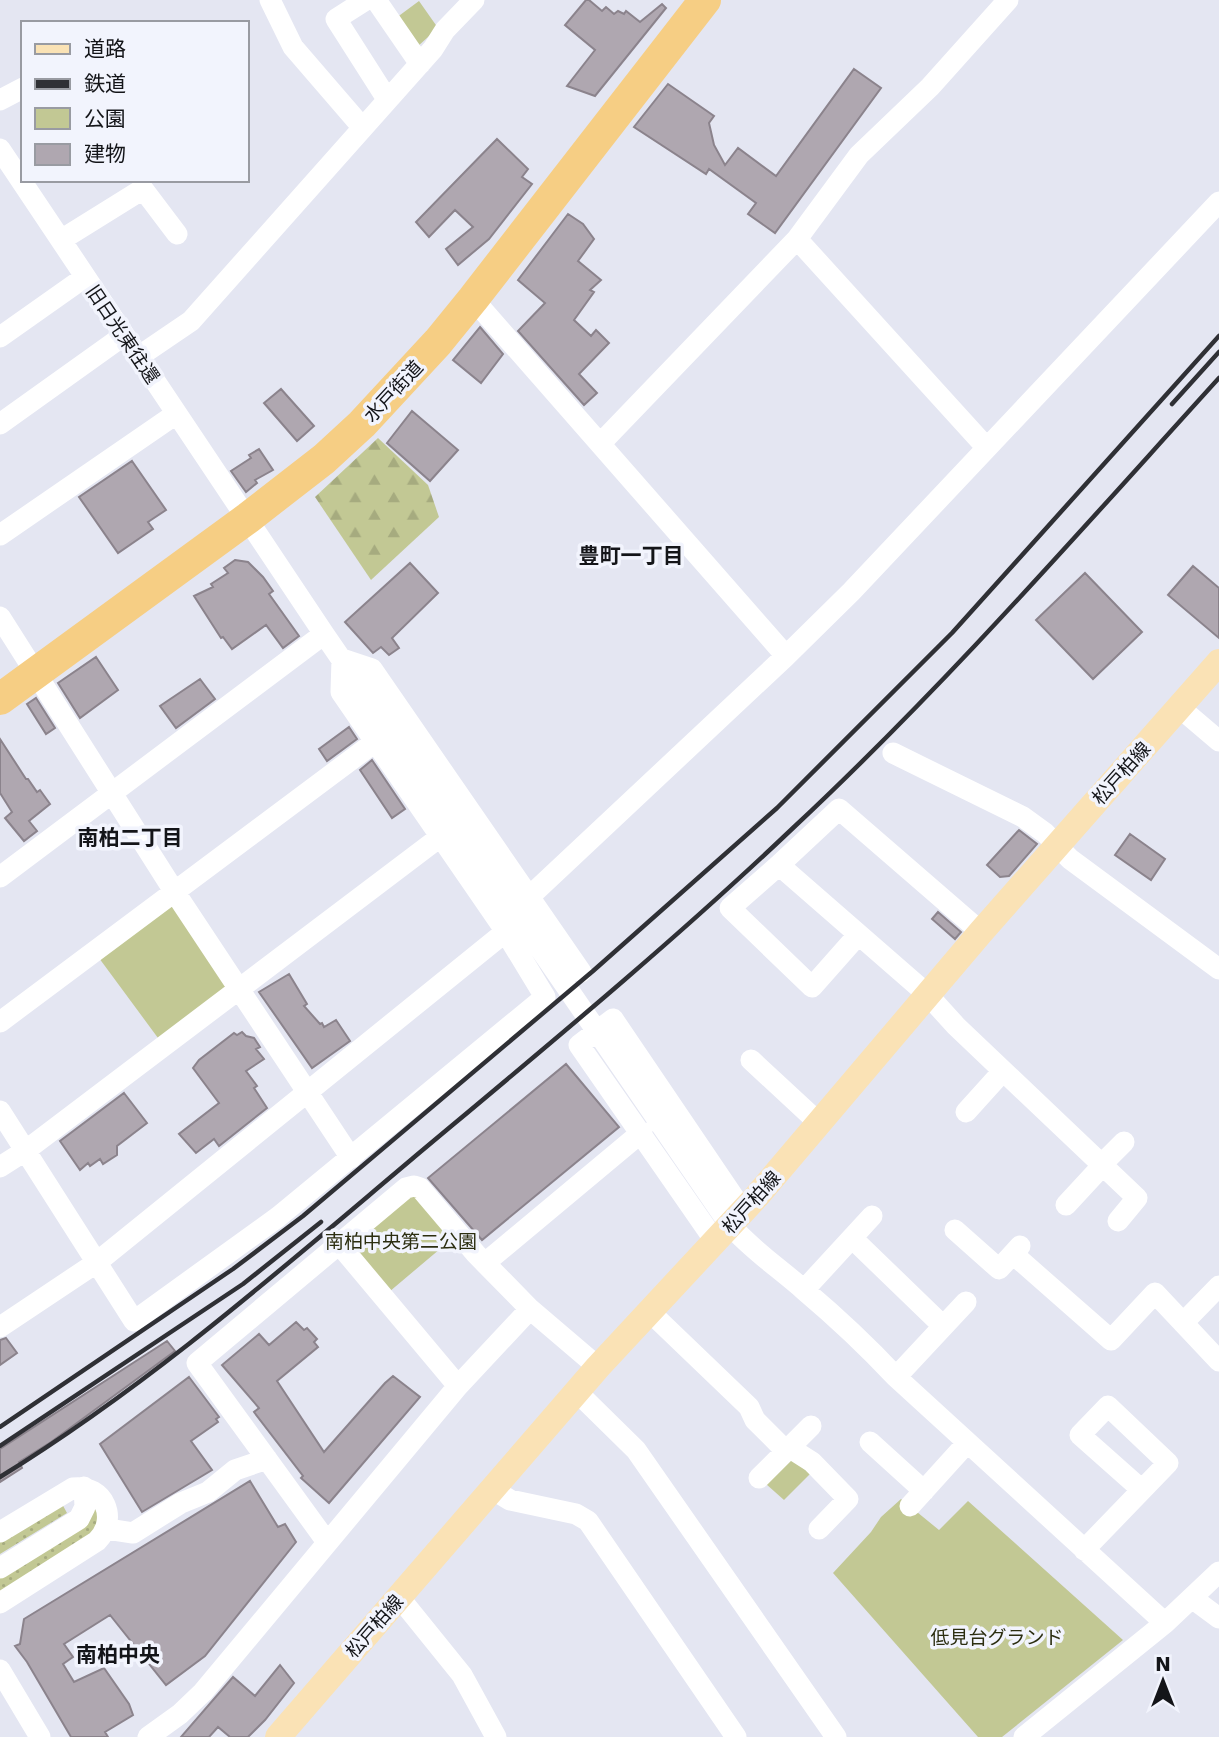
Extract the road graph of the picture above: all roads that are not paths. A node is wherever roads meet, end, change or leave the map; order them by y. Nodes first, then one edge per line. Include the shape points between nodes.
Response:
1 (270, 0) edge
2 (366, 0) edge
3 (376, 0) edge
4 (705, 0) edge
5 (1007, 0) edge
6 (472, 1) edge
7 (420, 64) junction
8 (21, 89) edge
9 (387, 99) junction
10 (0, 100) edge
11 (362, 127) junction
12 (0, 149) edge
13 (21, 180) edge
14 (22, 182) edge
15 (1219, 202) edge
16 (177, 234) dead end
17 (797, 239) junction
18 (61, 240) junction
19 (85, 277) junction
20 (474, 299) junction
21 (124, 336) junction
22 (0, 338) edge
23 (138, 357) junction
24 (176, 414) junction
25 (0, 424) edge
26 (600, 444) junction
27 (986, 447) junction
28 (248, 518) junction
29 (0, 535) edge
30 (0, 617) edge
31 (324, 634) junction
32 (786, 656) junction
33 (342, 659) junction
34 (1219, 662) edge
35 (36, 673) junction
36 (0, 699) edge
37 (1179, 707) junction
38 (1219, 741) edge
39 (375, 742) junction
40 (893, 754) dead end
41 (111, 793) junction
42 (440, 837) junction
43 (1058, 845) junction
44 (779, 865) junction
45 (0, 877) edge
46 (174, 891) junction
47 (532, 903) junction
48 (981, 932) junction
49 (505, 933) junction
50 (858, 935) junction
51 (1219, 969) edge
52 (581, 972) dead end
53 (238, 988) junction
54 (927, 994) junction
55 (0, 1022) edge
56 (751, 1059) dead end
57 (1003, 1071) junction
58 (308, 1091) junction
59 (667, 1099) junction
60 (0, 1111) edge
61 (966, 1112) dead end
62 (820, 1124) junction
63 (646, 1128) junction
64 (1124, 1142) dead end
65 (25, 1151) junction
66 (351, 1158) junction
67 (1102, 1164) junction
68 (0, 1167) edge
69 (1066, 1205) dead end
70 (872, 1216) dead end
71 (1118, 1221) dead end
72 (729, 1226) junction
73 (954, 1230) dead end
74 (852, 1238) junction
75 (340, 1244) junction
76 (96, 1263) junction
77 (485, 1263) junction
78 (1219, 1286) edge
79 (804, 1290) junction
80 (966, 1303) dead end
81 (530, 1309) junction
82 (650, 1311) junction
83 (1183, 1323) junction
84 (1, 1324) edge
85 (943, 1326) junction
86 (1219, 1361) edge
87 (598, 1367) junction
88 (895, 1377) junction
89 (458, 1386) junction
90 (577, 1392) junction
91 (811, 1426) dead end
92 (870, 1442) dead end
93 (967, 1443) junction
94 (790, 1448) junction
95 (267, 1459) junction
96 (759, 1478) dead end
97 (85, 1487) junction
98 (492, 1489) junction
99 (1142, 1490) dead end
100 (107, 1529) junction
101 (819, 1529) dead end
102 (0, 1532) edge
103 (327, 1542) junction
104 (1084, 1550) junction
105 (0, 1568) edge
106 (1219, 1572) edge
107 (399, 1597) junction
108 (1192, 1598) junction
109 (0, 1603) edge
110 (1219, 1618) edge
111 (1165, 1623) junction
112 (0, 1670) edge
113 (40, 1737) edge
114 (148, 1737) edge
115 (278, 1737) edge
116 (496, 1737) edge
117 (736, 1737) edge
118 (836, 1737) edge
119 (1024, 1737) edge

1 - 11 street via 293,47
2 - 9 street via 336,19
3 - 7 street
4 - 20 highway, 水戸街道
5 - 17 street via 930,87 859,155
6 - 7 street
7 - 9 street
8 - 10 street
9 - 11 street
11 - 23 street via 191,321
12 - 13 street, 旧日光東往還
14 - 18 street, 旧日光東往還
15 - 27 street
16 - 18 street via 143,189
17 - 26 street
17 - 27 street
18 - 19 street, 旧日光東往還
19 - 21 street, 旧日光東往還
19 - 22 street
20 - 26 street
20 - 28 highway, 水戸街道 via 362,424
21 - 23 street, 旧日光東往還
21 - 25 street
23 - 24 street, 旧日光東往還
24 - 28 street, 旧日光東往還
24 - 29 street
26 - 32 street
27 - 32 street via 900,542
28 - 31 street, 旧日光東往還
28 - 35 highway, 水戸街道
30 - 35 street
31 - 33 street, 旧日光東往還
31 - 41 street
32 - 47 street
33 - 39 street via 341,692
33 - 47 street via 372,669
33 - 63 street, 旧日光東往還 via 480,862
34 - 37 main road, 松戸柏線
35 - 36 highway, 水戸街道
35 - 41 street
37 - 38 street
37 - 43 main road, 松戸柏線
39 - 42 street
39 - 46 street
40 - 43 street via 1023,817
41 - 45 street
41 - 46 street
42 - 49 street
42 - 53 street
43 - 48 main road, 松戸柏線
43 - 51 street via 1070,859
44 - 48 street via 839,809
44 - 50 street
44 - 50 street via 730,908 812,987
46 - 53 street
46 - 55 street
47 - 49 street
47 - 52 street
48 - 54 main road, 松戸柏線
49 - 58 street
49 - 66 street via 545,997
50 - 54 street
53 - 58 street
53 - 65 street
54 - 57 street
54 - 62 main road, 松戸柏線
56 - 62 street
57 - 61 street
57 - 67 street
58 - 66 street
58 - 76 street
59 - 63 street
59 - 63 street via 613,1019 579,1045
59 - 72 street
60 - 65 street
62 - 72 main road, 松戸柏線
63 - 72 street
63 - 77 street
64 - 67 street
65 - 68 street
65 - 76 street
66 - 76 street via 134,1321
67 - 69 street
67 - 71 street via 1137,1198
70 - 74 street
72 - 79 street
72 - 82 main road, 松戸柏線
73 - 83 street via 999,1269 1017,1250 1111,1340 1155,1293
74 - 79 street
74 - 85 street
75 - 77 street via 414,1186 421,1188
75 - 89 street
75 - 95 street via 197,1363
76 - 84 street
77 - 81 street
78 - 83 street
79 - 88 street
80 - 85 street
81 - 87 street
81 - 89 street
82 - 87 main road, 松戸柏線
82 - 94 street via 749,1407 755,1420 780,1445
83 - 86 street
85 - 88 street
87 - 90 main road, 松戸柏線
88 - 93 street
89 - 103 street
90 - 98 main road, 松戸柏線
90 - 118 street via 636,1450
91 - 94 street
92 - 93 street via 917,1498
93 - 104 street
94 - 96 street
94 - 101 street via 812,1462 848,1499
95 - 100 street via 235,1470 208,1492 134,1533
95 - 103 street
97 - 100 street via 106,1507
97 - 102 street via 65,1491
97 - 105 street via 85,1507 79,1520
98 - 107 main road, 松戸柏線
98 - 117 street via 510,1500 576,1514 588,1521
99 - 104 street
100 - 109 street via 97,1541
103 - 114 street via 203,1692
104 - 111 street
106 - 108 street
107 - 115 main road, 松戸柏線
107 - 116 street via 462,1675
108 - 110 street
108 - 111 street
111 - 119 street
112 - 113 street

